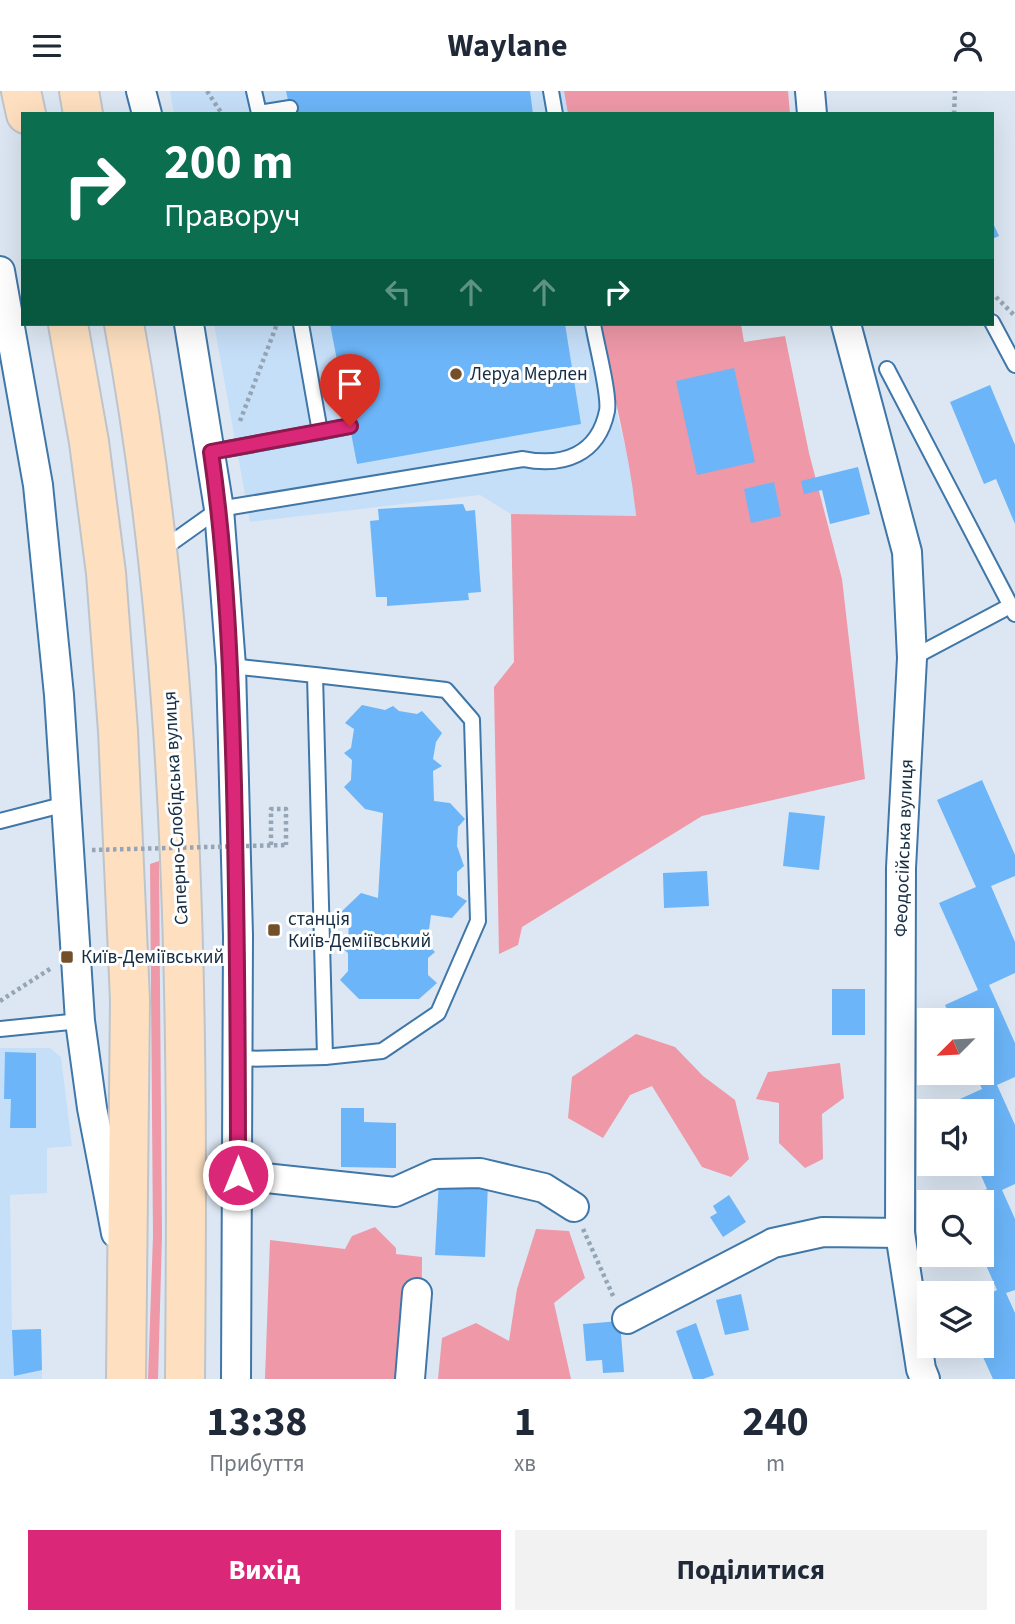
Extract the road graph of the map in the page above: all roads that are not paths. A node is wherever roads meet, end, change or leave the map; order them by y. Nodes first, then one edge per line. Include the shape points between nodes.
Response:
1 (21, 91) edge
2 (79, 91) edge
3 (141, 91) edge
4 (254, 91) edge
5 (551, 91) edge
6 (290, 108) dead end
7 (26, 112) edge
8 (83, 112) edge
9 (146, 112) edge
10 (259, 112) edge
11 (265, 112) edge
12 (555, 112) edge
13 (0, 271) edge
14 (68, 326) edge
15 (124, 326) edge
16 (189, 326) edge
17 (301, 326) edge
18 (593, 326) edge
19 (847, 326) edge
20 (994, 326) edge
21 (1015, 365) edge
22 (887, 369) dead end
23 (350, 426) dead end
24 (320, 432) junction
25 (211, 452) junction
26 (219, 509) junction
27 (160, 552) junction
28 (1013, 610) edge
29 (912, 658) junction
30 (231, 666) junction
31 (315, 675) junction
32 (66, 804) junction
33 (0, 821) edge
34 (80, 1021) junction
35 (0, 1029) edge
36 (325, 1057) junction
37 (238, 1059) junction
38 (238, 1175) junction
39 (574, 1207) road end
40 (900, 1233) junction
41 (417, 1293) dead end
42 (129, 1299) junction
43 (627, 1319) road end
44 (126, 1379) edge
45 (185, 1379) edge
46 (236, 1379) edge
47 (410, 1379) edge
48 (925, 1379) edge

1 - 7 main road
2 - 8 main road
3 - 9 street
4 - 10 lane
5 - 12 lane
6 - 11 lane
13 - 32 street via 38,485 52,604
14 - 42 main road via 104,559 118,731 130,1000
15 - 27 main road, Саперно-Слобідська вулиця
16 - 25 street
17 - 24 lane
18 - 26 lane via 608,408 600,431 571,459 546,463 523,459
19 - 29 street, Феодосійська вулиця via 907,552
20 - 21 lane
22 - 28 lane
23 - 24 lane
24 - 25 lane
25 - 26 street
26 - 27 lane
26 - 30 street
27 - 45 main road, Саперно-Слобідська вулиця via 175,765 185,1021
28 - 29 lane
29 - 40 street, Феодосійська вулиця via 901,868
30 - 31 lane
30 - 37 street
31 - 36 lane
31 - 36 lane via 446,690 472,720 478,921 438,1013 382,1051
32 - 33 lane
32 - 34 street
34 - 35 lane
34 - 42 street
36 - 37 lane
37 - 38 street
38 - 39 street via 395,1192 435,1174 480,1173 544,1188
38 - 46 street
40 - 43 street via 823,1233 773,1243
40 - 48 street, Феодосійська вулиця
41 - 47 street
42 - 44 main road

